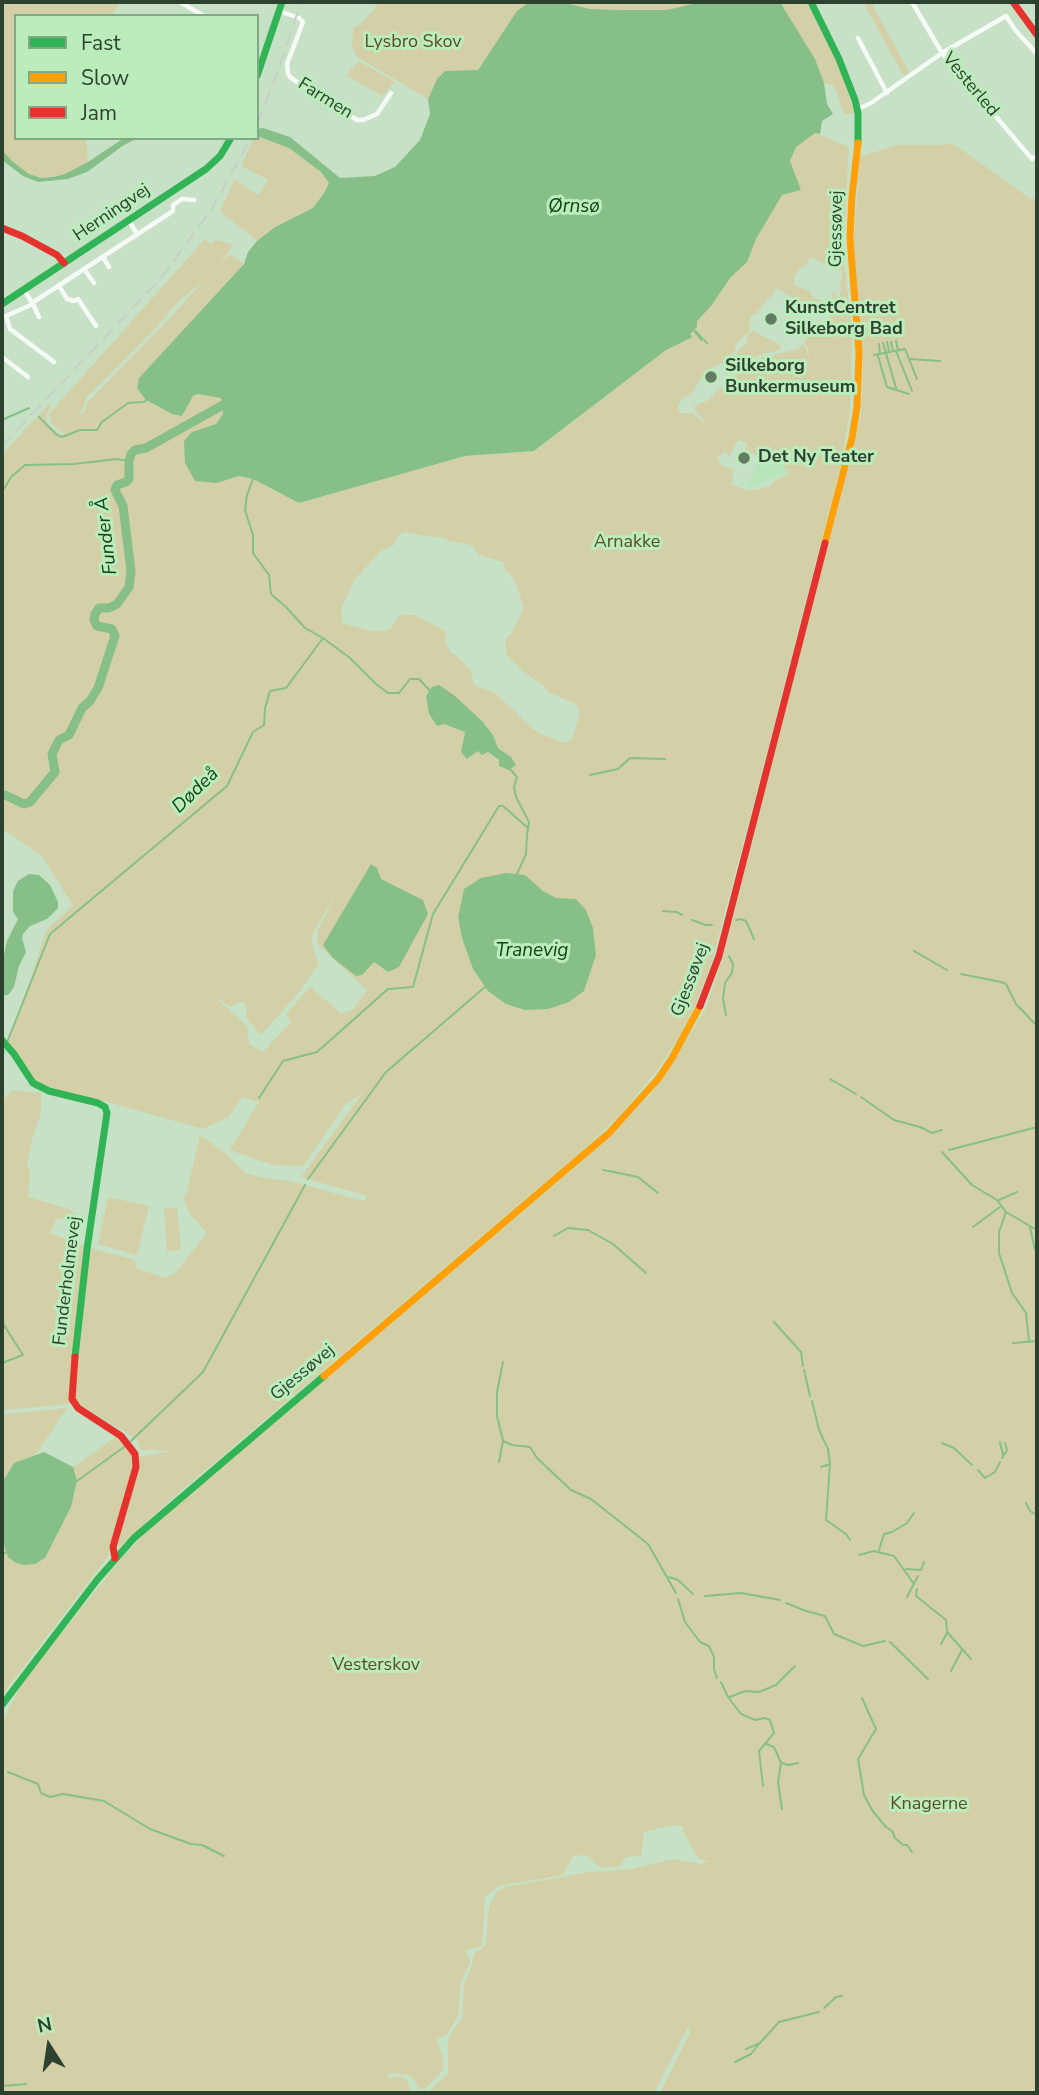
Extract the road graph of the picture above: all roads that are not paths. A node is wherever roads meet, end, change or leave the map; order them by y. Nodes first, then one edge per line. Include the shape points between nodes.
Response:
1 (180, 2) edge
2 (282, 2) edge
3 (811, 2) edge
4 (1013, 2) edge
5 (916, 3) edge
6 (279, 11) junction
7 (201, 14) edge
8 (1037, 35) edge
9 (858, 38) dead end
10 (942, 53) junction
11 (1037, 54) edge
12 (259, 67) edge
13 (391, 93) dead end
14 (887, 93) junction
15 (857, 109) junction
16 (230, 140) edge
17 (1037, 156) edge
18 (194, 200) dead end
19 (129, 221) junction
20 (2, 228) edge
21 (137, 234) junction
22 (103, 257) junction
23 (64, 263) junction
24 (109, 267) dead end
25 (84, 269) junction
26 (94, 284) dead end
27 (59, 286) junction
28 (24, 290) junction
29 (2, 304) edge
30 (32, 304) junction
31 (39, 317) dead end
32 (96, 326) dead end
33 (10, 329) junction
34 (2, 331) edge
35 (2, 357) edge
36 (54, 362) dead end
37 (28, 377) dead end
38 (2, 1040) edge
39 (115, 1558) junction
40 (2, 1704) edge

1 - 7 street
2 - 6 street
3 - 15 street, Gjessøvej
4 - 8 street
5 - 10 street, Vesterled
6 - 12 street
6 - 13 street, Farmen via 303,22 287,64 291,78 357,120 377,114
9 - 14 street
10 - 11 street via 1006,16
10 - 14 street
10 - 17 street, Vesterled via 1032,159
14 - 15 street
15 - 39 street, Gjessøvej via 850,259 859,353 852,438 719,956 698,1012 658,1079 609,1133 214,1468
16 - 19 street, Herningvej via 206,169
18 - 21 street via 182,199 173,205 173,211
19 - 21 street
19 - 23 street, Herningvej
20 - 23 street via 57,255
21 - 22 street
22 - 24 street
22 - 25 street
23 - 28 street, Herningvej
25 - 26 street
25 - 27 street
27 - 30 street
27 - 32 street via 67,299 78,299
28 - 29 street, Herningvej
28 - 30 street
30 - 31 street
30 - 33 street via 6,316
33 - 34 street
33 - 36 street
35 - 37 street
38 - 39 street, Funderholmevej via 33,1083 98,1103 107,1113 71,1392 78,1408 121,1436 135,1454 136,1467 113,1547
39 - 40 street, Gjessøvej

